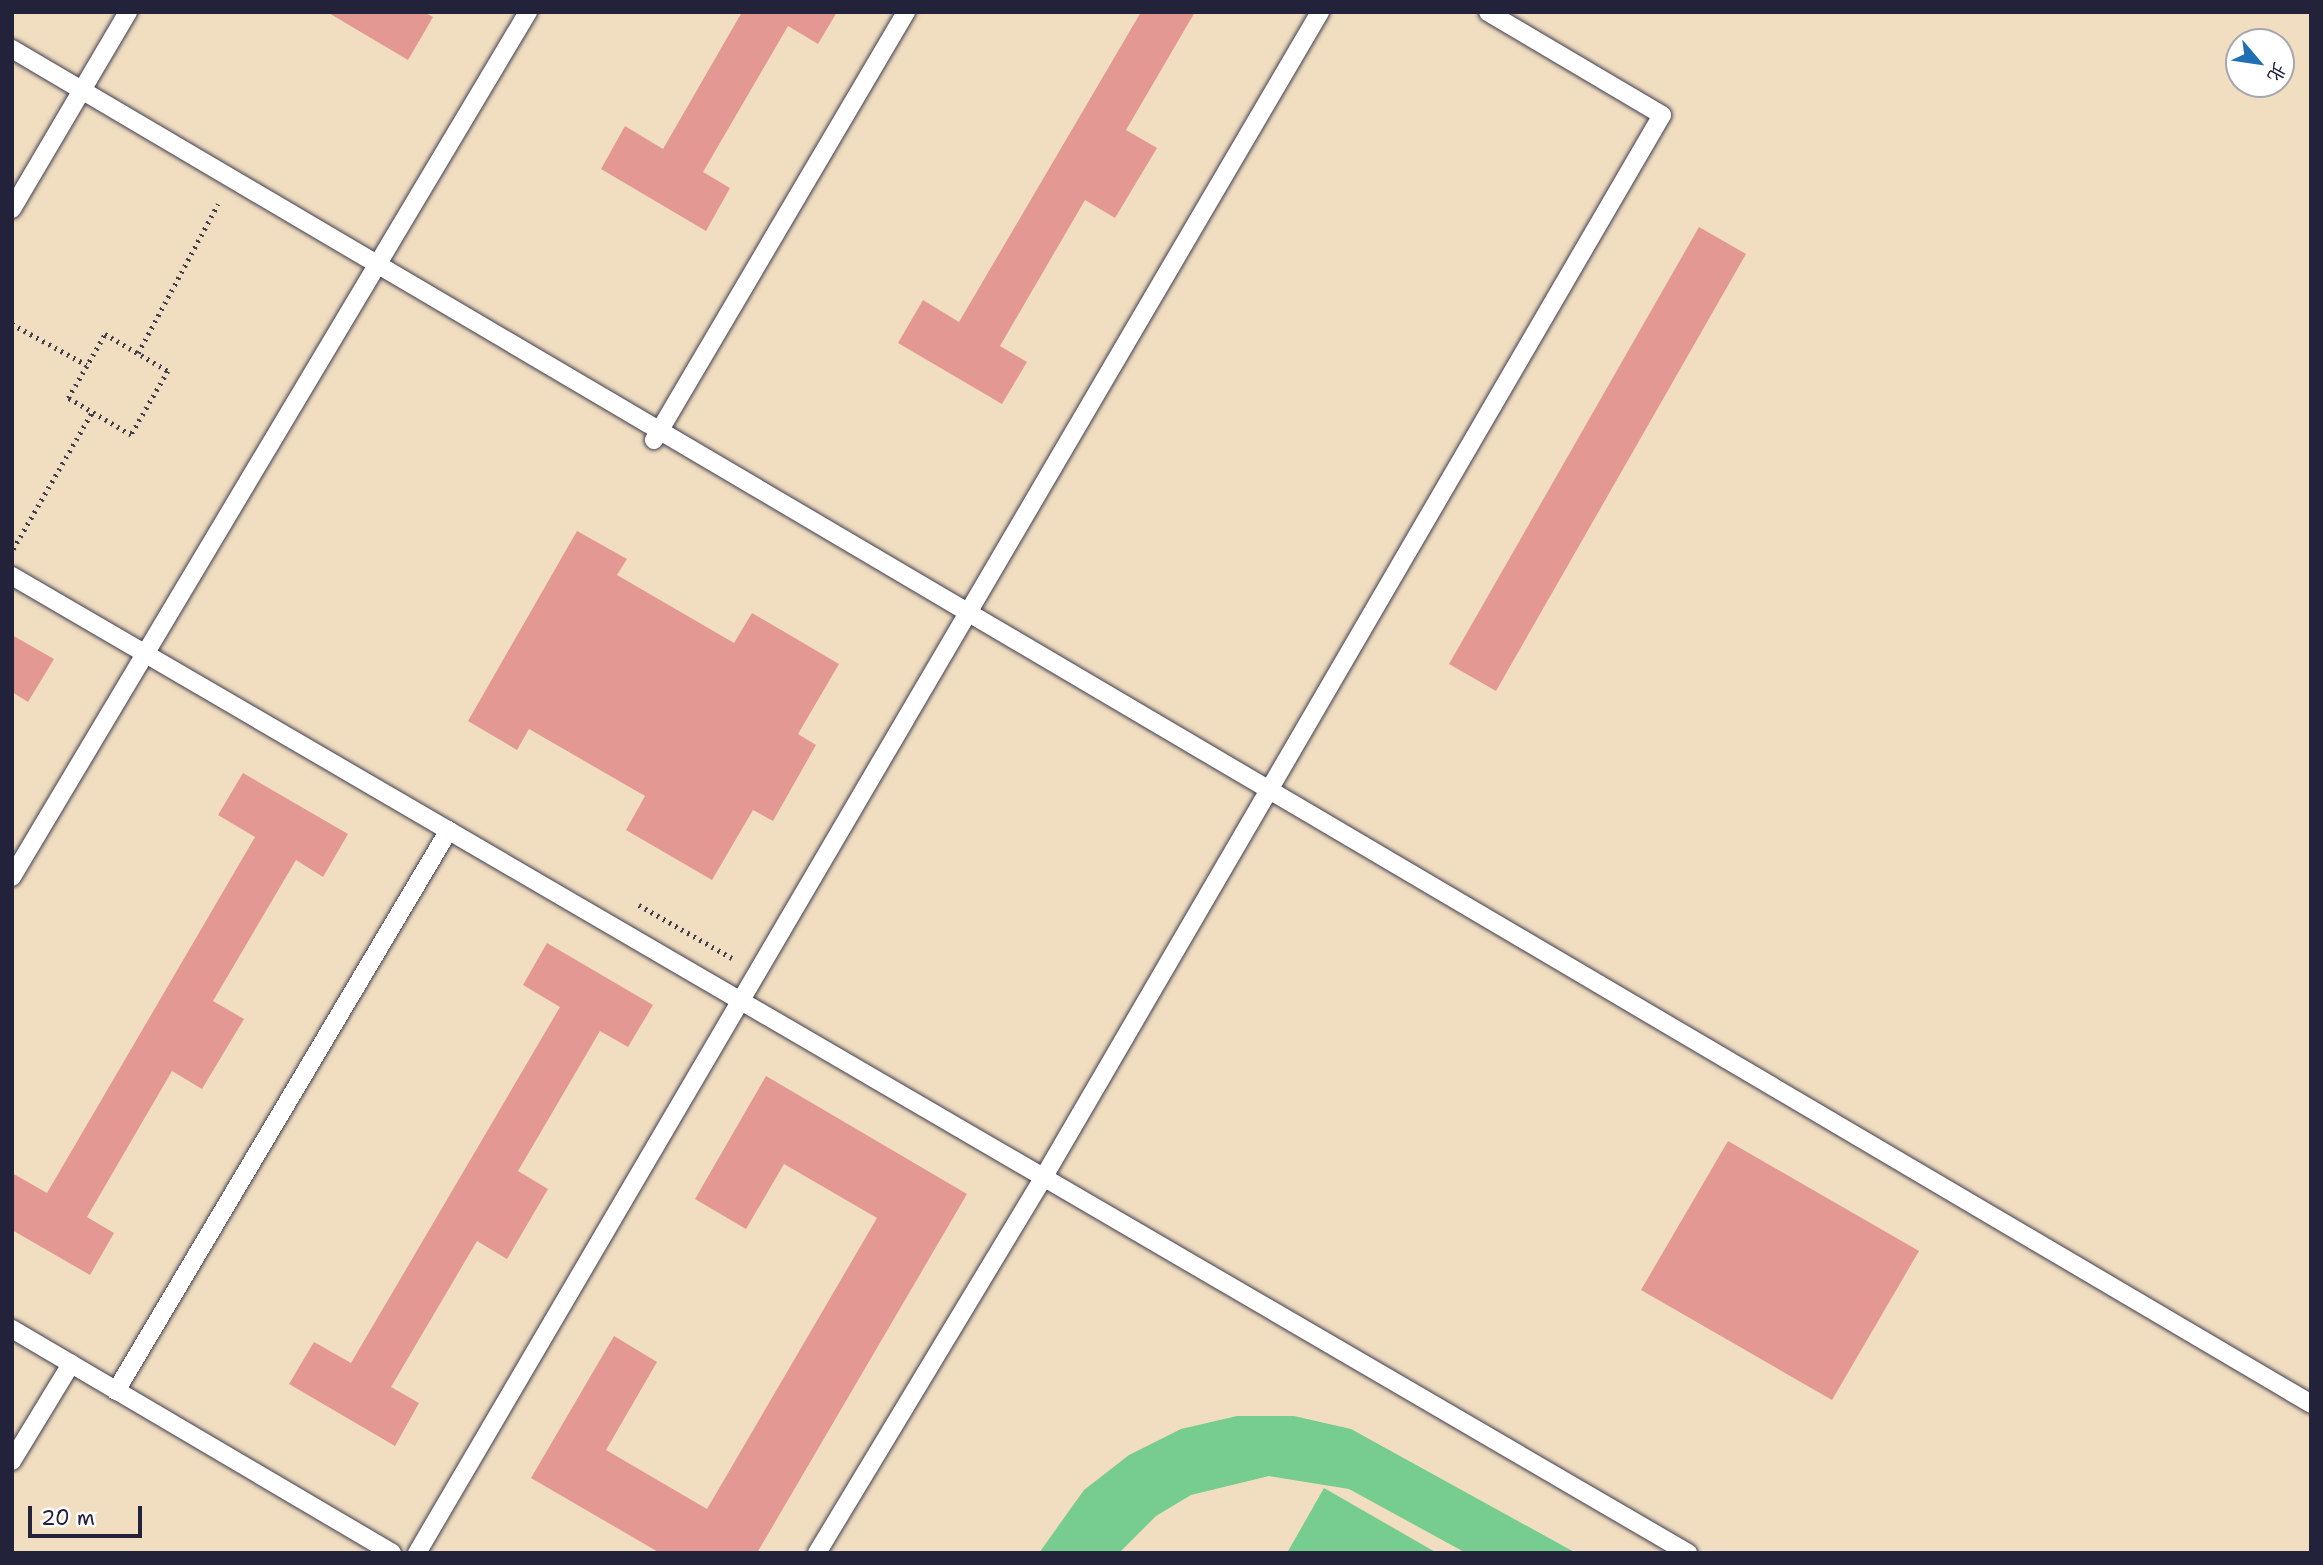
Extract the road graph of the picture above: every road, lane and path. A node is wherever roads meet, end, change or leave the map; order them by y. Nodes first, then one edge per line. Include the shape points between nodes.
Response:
1 (128, 12) edge
2 (528, 12) edge
3 (906, 12) edge
4 (1320, 12) edge
5 (1488, 12) edge
6 (12, 50) edge
7 (82, 90) junction
8 (232, 178) junction
9 (12, 209) edge
10 (379, 266) junction
11 (12, 324) edge
12 (138, 354) junction
13 (87, 365) junction
14 (92, 412) junction
15 (657, 436) junction
16 (12, 550) edge
17 (12, 576) edge
18 (969, 613) junction
19 (148, 656) junction
20 (1265, 788) junction
21 (449, 831) junction
22 (12, 877) edge
23 (742, 998) junction
24 (1046, 1173) junction
25 (12, 1329) edge
26 (71, 1364) junction
27 (116, 1391) junction
28 (2311, 1404) edge
29 (12, 1461) edge
30 (393, 1553) edge
31 (417, 1553) edge
32 (817, 1553) edge
33 (1688, 1553) edge

1 - 7 lane
2 - 10 lane
3 - 15 lane
4 - 18 lane
5 - 20 lane via 1662,115
6 - 7 lane
7 - 8 lane
7 - 9 lane
8 - 10 lane
8 - 12 path
10 - 15 lane
10 - 19 lane
11 - 13 path
12 - 13 path via 105,334
12 - 14 path via 168,371 131,435
13 - 14 path via 68,398
14 - 16 path
15 - 18 lane
17 - 19 lane
18 - 20 lane
18 - 23 lane
19 - 21 lane
19 - 22 lane
20 - 24 lane
20 - 28 lane
21 - 23 lane
21 - 27 lane
23 - 24 lane
23 - 31 lane
24 - 32 lane
24 - 33 lane
25 - 26 lane
26 - 27 lane
26 - 29 lane
27 - 30 lane

